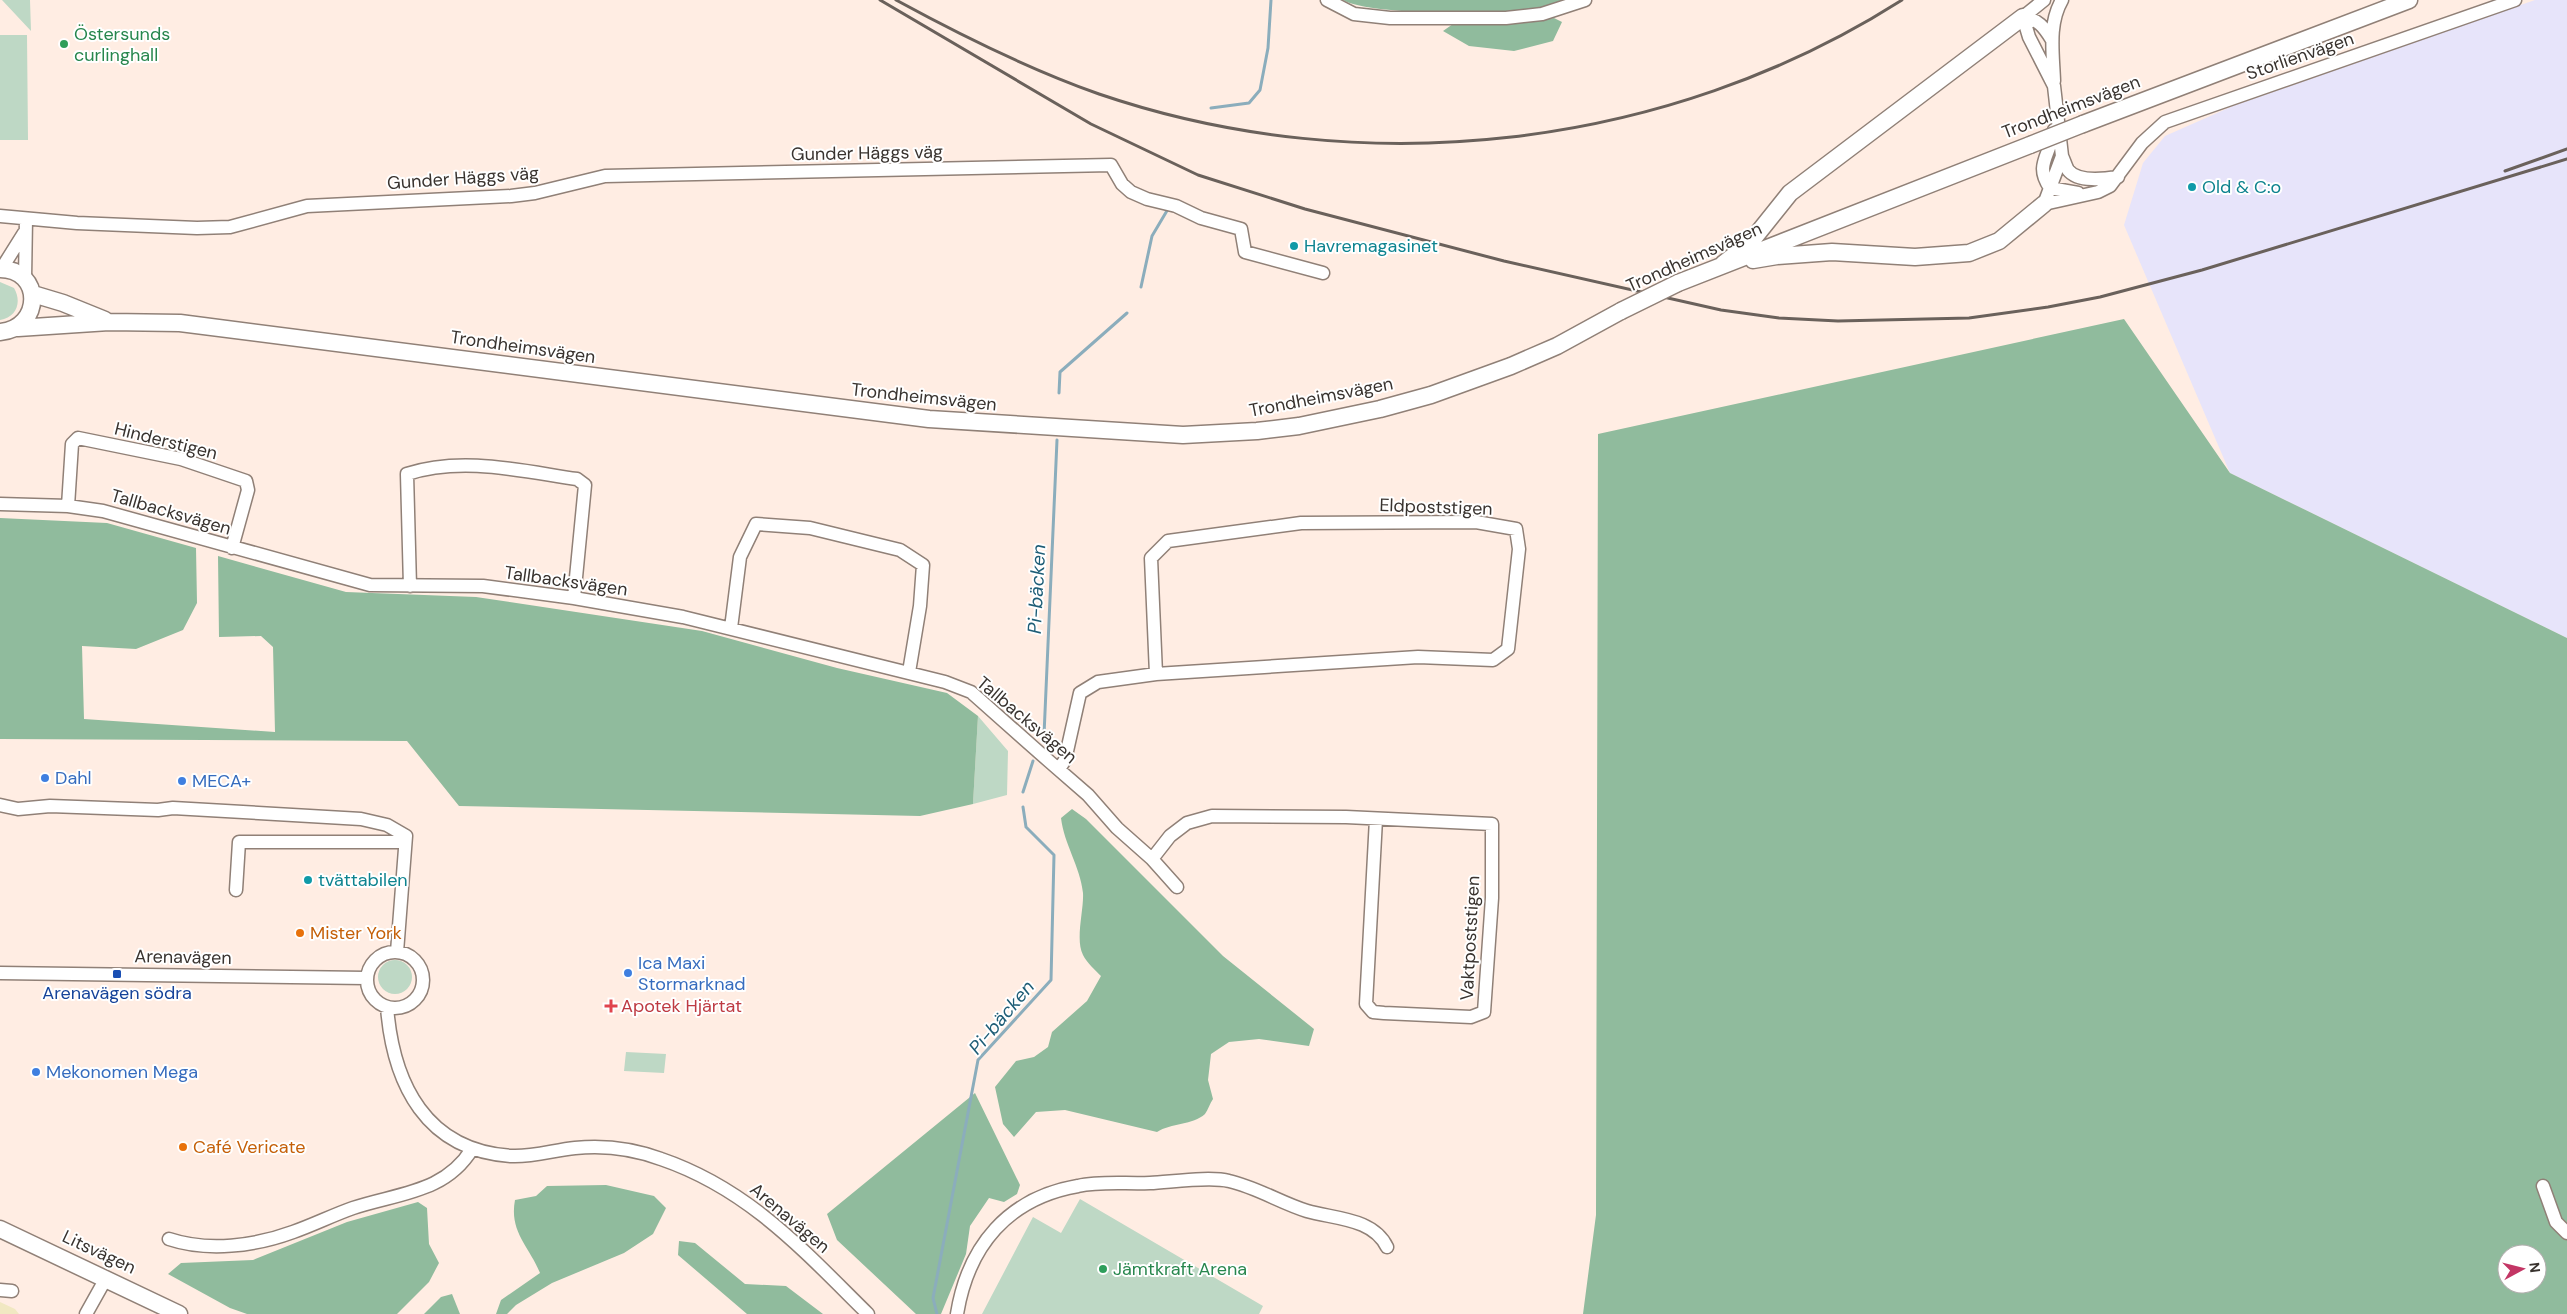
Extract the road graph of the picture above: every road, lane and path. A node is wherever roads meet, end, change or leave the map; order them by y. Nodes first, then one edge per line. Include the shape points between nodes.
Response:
1 (1327, 0) edge
2 (1586, 0) edge
3 (2044, 0) edge
4 (2062, 0) edge
5 (2409, 0) edge
6 (2515, 0) edge
7 (2023, 17) junction
8 (2052, 40) junction
9 (2054, 86) junction
10 (2056, 110) junction
11 (2062, 156) junction
12 (2118, 177) junction
13 (2050, 188) junction
14 (2084, 194) junction
15 (2044, 204) junction
16 (0, 216) edge
17 (26, 219) junction
18 (24, 233) junction
19 (1717, 266) junction
20 (1, 269) edge
21 (1323, 273) dead end
22 (25, 279) junction
23 (32, 294) junction
24 (109, 322) junction
25 (18, 328) junction
26 (0, 333) edge
27 (0, 504) edge
28 (68, 506) junction
29 (232, 548) junction
30 (410, 586) junction
31 (574, 598) junction
32 (731, 628) junction
33 (909, 672) junction
34 (1156, 674) junction
35 (1062, 765) junction
36 (0, 806) edge
37 (1376, 819) junction
38 (404, 847) junction
39 (1152, 859) junction
40 (1177, 887) dead end
41 (236, 890) dead end
42 (397, 952) junction
43 (0, 973) edge
44 (366, 978) junction
45 (387, 1007) junction
46 (472, 1149) junction
47 (2543, 1186) dead end
48 (0, 1228) edge
49 (2567, 1233) edge
50 (170, 1240) dead end
51 (1387, 1246) dead end
52 (105, 1280) junction
53 (86, 1314) edge
54 (180, 1314) edge
55 (868, 1314) edge
56 (956, 1314) edge

1 - 2 street via 1354,14 1390,18 1533,15
3 - 7 street
4 - 8 street via 2054,13
5 - 19 main road, Trondheimsvägen, bridge
6 - 12 street, Storlienvägen via 2165,122 2142,143
7 - 8 street via 2034,18
7 - 9 street
7 - 19 main road via 1790,193 1750,243
8 - 9 street
9 - 10 street
10 - 11 street
10 - 13 street via 2052,144 2042,176
11 - 12 street via 2069,171 2076,175 2094,179
11 - 13 street
12 - 14 street, Storlienvägen via 2098,192
13 - 14 street
13 - 15 street
14 - 15 street, Storlienvägen
15 - 19 main road via 1999,241 1969,253 1915,257 1832,252 1777,256
16 - 17 street, Gunder Häggs väg
17 - 18 street
17 - 21 street, Gunder Häggs väg via 230,227 307,206 511,196 605,176 1111,165 1131,192 1176,206 1201,218 1242,229 1245,252
18 - 20 street
18 - 22 street
19 - 24 main road, Trondheimsvägen, bridge via 1526,360 1431,395 1299,426 1257,432 1183,435 929,419 286,335 180,323
20 - 22 main road via 15,272
22 - 23 main road
23 - 24 main road, Trondheimsvägen
23 - 25 main road via 30,313
24 - 25 main road, Trondheimsvägen
25 - 26 main road, Trondheimsvägen
27 - 28 street, Tallbacksvägen
28 - 29 street, Tallbacksvägen via 103,510
28 - 29 street, Hinderstigen via 72,444 78,438 181,458 246,481 248,490
29 - 30 street, Tallbacksvägen via 370,585
30 - 31 street, Tallbacksvägen via 483,586
30 - 31 street via 407,474 432,466 482,466 577,479 585,485
31 - 32 street, Tallbacksvägen
32 - 33 street, Tallbacksvägen
32 - 33 street via 740,557 756,524 810,528 900,550 923,565
33 - 35 street, Tallbacksvägen via 971,692
34 - 34 street, Eldpoststigen via 1418,657 1493,660 1508,649 1519,549 1516,528 1476,522 1301,523 1168,541 1151,558
34 - 35 street, Eldpoststigen via 1098,682 1080,693
35 - 39 street, Tallbacksvägen via 1117,828
36 - 38 street via 18,809 50,806 173,808 361,819 387,825 406,836
37 - 37 street, Vaktpoststigen via 1492,824 1492,898 1484,1012 1471,1017 1384,1013 1373,1012 1366,1004
37 - 39 street, Vaktpoststigen via 1212,816 1187,823 1170,836
38 - 41 street via 240,842
38 - 42 street
39 - 40 street, Tallbacksvägen
42 - 44 street via 379,956 369,968
42 - 45 street via 414,959 423,979 420,991 408,1005
43 - 44 street, Arenavägen
44 - 45 street via 372,996
45 - 46 street, Arenavägen via 395,1056 409,1094 426,1118 448,1137
46 - 50 street via 458,1170 427,1188 353,1208 292,1233 233,1245 183,1244
46 - 55 street, Arenavägen via 512,1156 610,1147 661,1159 715,1182 752,1204
47 - 49 street via 2556,1222
48 - 52 main road, Litsvägen
51 - 56 street via 1382,1236 1369,1227 1306,1210 1228,1180 1079,1185 1027,1204 1001,1223 982,1243 965,1277
52 - 53 street
52 - 54 main road, Litsvägen

